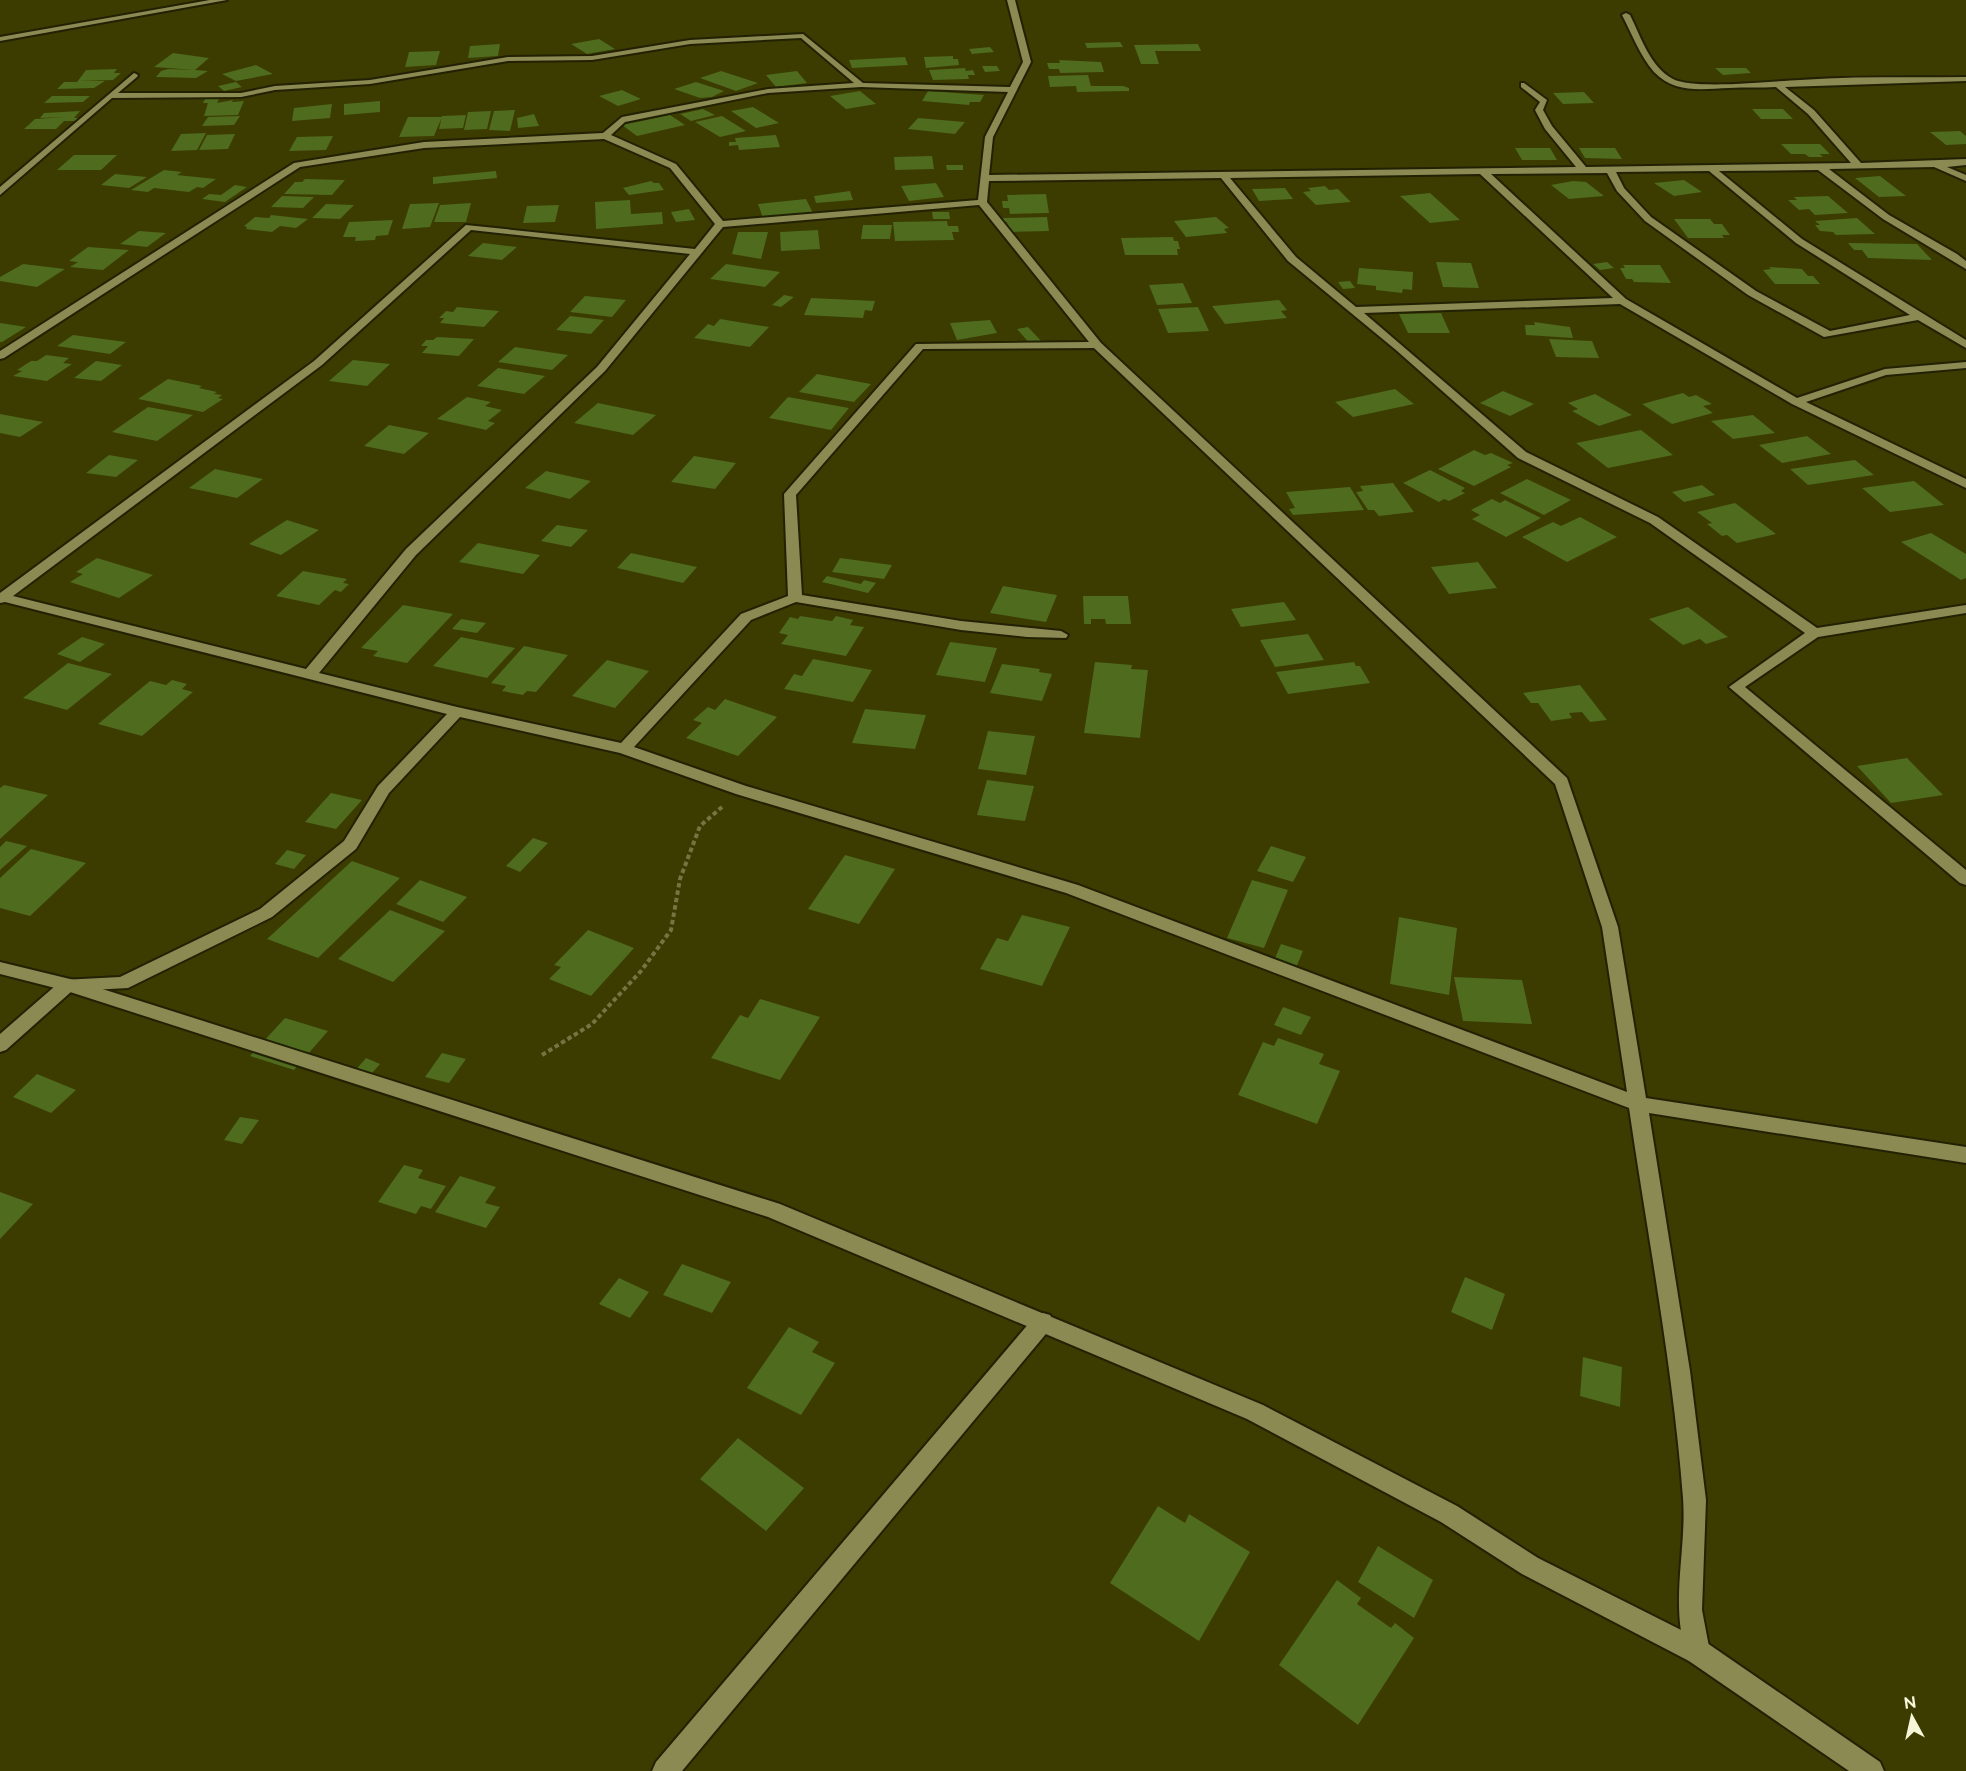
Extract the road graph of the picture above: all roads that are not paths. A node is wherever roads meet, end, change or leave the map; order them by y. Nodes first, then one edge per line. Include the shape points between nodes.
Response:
1 (223, 0) edge
2 (1011, 0) edge
3 (1626, 15) dead end
4 (0, 39) edge
5 (134, 75) dead end
6 (1966, 79) edge
7 (861, 85) junction
8 (1524, 85) dead end
9 (1779, 86) junction
10 (1013, 90) junction
11 (110, 96) junction
12 (605, 136) junction
13 (1966, 162) edge
14 (1857, 164) junction
15 (1937, 166) junction
16 (1709, 167) junction
17 (1820, 167) junction
18 (1583, 170) junction
19 (1610, 170) junction
20 (1484, 172) junction
21 (1226, 177) junction
22 (984, 178) junction
23 (1966, 178) edge
24 (0, 192) edge
25 (982, 202) junction
26 (720, 224) junction
27 (699, 252) junction
28 (1966, 266) edge
29 (1622, 301) junction
30 (1353, 310) junction
31 (1921, 316) junction
32 (1097, 345) junction
33 (1966, 345) edge
34 (0, 356) edge
35 (1966, 365) edge
36 (1796, 402) junction
37 (1966, 484) edge
38 (1, 598) edge
39 (795, 598) junction
40 (1966, 609) edge
41 (1814, 633) junction
42 (1061, 635) dead end
43 (309, 675) junction
44 (457, 712) junction
45 (624, 750) junction
46 (1966, 879) edge
47 (0, 968) edge
48 (68, 985) junction
49 (0, 1045) edge
50 (1638, 1104) junction
51 (1966, 1155) edge
52 (1043, 1322) junction
53 (1698, 1652) junction
54 (665, 1771) edge
55 (1871, 1771) edge

1 - 4 street
2 - 10 street via 1027,62
3 - 9 street via 1644,53 1670,82 1689,87
5 - 11 street
6 - 9 street via 1798,82
7 - 10 street
7 - 11 street via 803,36 690,42 592,58 508,59 370,82 241,94
7 - 12 street via 768,90 622,120
8 - 18 street via 1544,102 1539,110 1548,127
9 - 14 street via 1811,112
10 - 22 street via 989,137
11 - 24 street
12 - 26 street via 673,166
12 - 34 street via 424,145 297,165
13 - 15 street
14 - 15 street
14 - 17 street
15 - 23 street
16 - 17 street
16 - 19 street
16 - 31 street via 1800,241
17 - 28 street via 1886,217
18 - 19 street
18 - 20 street
19 - 31 street via 1620,189 1648,219 1752,293 1828,335
20 - 21 street
20 - 29 street
21 - 22 street
21 - 30 street via 1292,259
22 - 25 street
25 - 26 street
25 - 32 street
26 - 27 street
27 - 38 street via 469,227 318,363
27 - 43 street via 601,369 411,552
29 - 30 street
29 - 36 street
30 - 41 street via 1522,455 1654,520
31 - 33 street
32 - 39 street via 920,346 790,494
32 - 50 street via 1562,782 1610,927
35 - 36 street via 1885,372
36 - 37 street
38 - 43 street
39 - 42 street via 996,632
39 - 45 street via 746,617
40 - 41 street
41 - 46 street via 1736,687
43 - 44 street
44 - 45 street
44 - 48 street via 383,790 350,845 266,913 122,983
45 - 50 street via 741,790 1072,889
47 - 48 street
48 - 49 street
48 - 52 street via 773,1210
50 - 51 street
50 - 53 street via 1695,1500 1689,1610
52 - 53 street via 1256,1412 1449,1514 1530,1566
52 - 54 street
53 - 55 street

